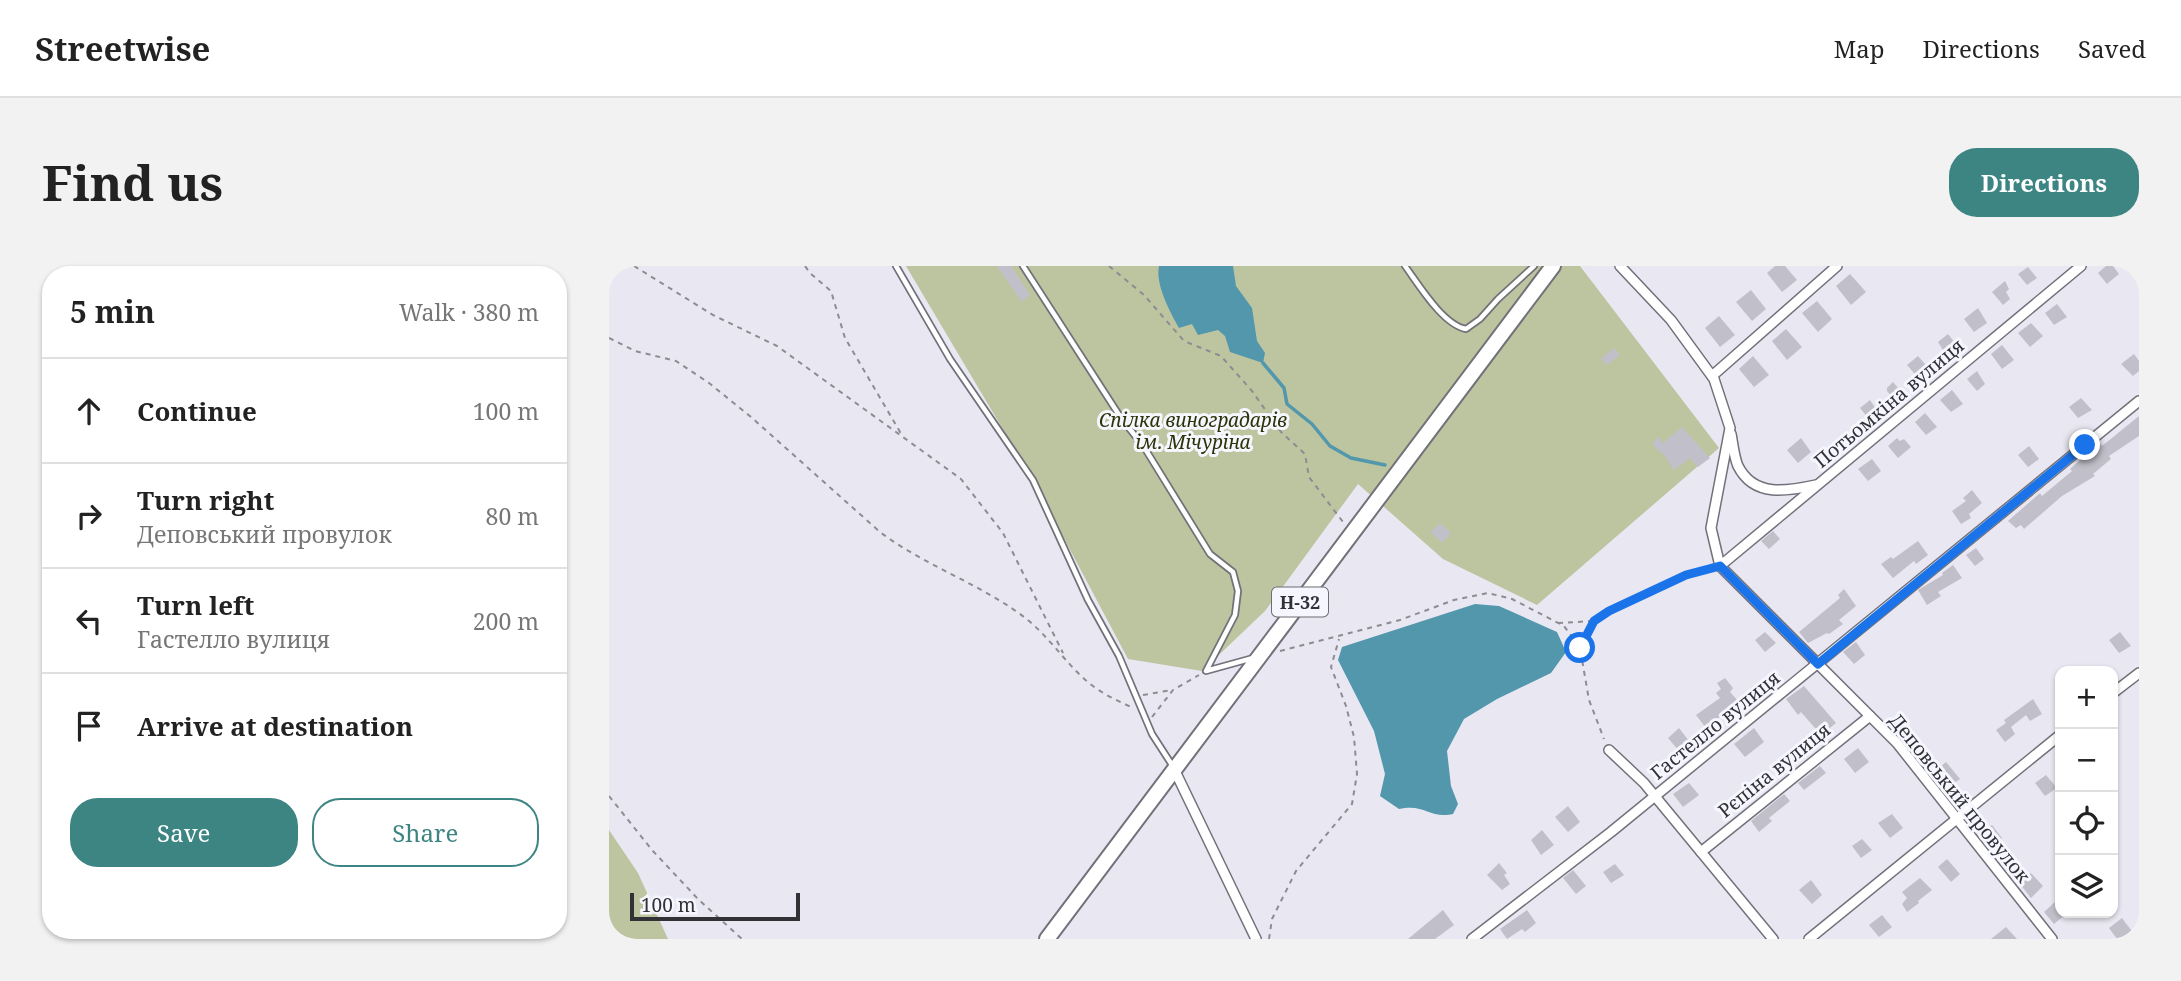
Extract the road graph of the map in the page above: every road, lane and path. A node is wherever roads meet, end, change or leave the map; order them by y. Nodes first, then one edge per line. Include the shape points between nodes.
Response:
1 (633, 266) edge
2 (806, 266) edge
3 (896, 266) edge
4 (1023, 266) edge
5 (1109, 266) edge
6 (1405, 266) edge
7 (1534, 266) edge
8 (1553, 266) edge
9 (1620, 266) edge
10 (1836, 266) edge
11 (2081, 266) edge
12 (609, 338) edge
13 (1711, 376) junction
14 (2139, 401) edge
15 (1730, 428) junction
16 (903, 438) junction
17 (1818, 485) junction
18 (1352, 533) junction
19 (1720, 566) junction
20 (1594, 621) junction
21 (1557, 623) junction
22 (1339, 637) junction
23 (1580, 648) junction
24 (1063, 655) junction
25 (1260, 656) junction
26 (1818, 664) junction
27 (1206, 671) junction
28 (2139, 673) edge
29 (2118, 689) edge
30 (1173, 690) junction
31 (1136, 695) junction
32 (1143, 713) junction
33 (1870, 716) junction
34 (1147, 723) junction
35 (2055, 740) edge
36 (1609, 750) joint
37 (1174, 769) junction
38 (609, 796) edge
39 (1655, 796) junction
40 (1957, 820) junction
41 (1701, 852) junction
42 (742, 939) edge
43 (1047, 939) edge
44 (1256, 939) edge
45 (1269, 939) edge
46 (1472, 939) edge
47 (1773, 939) edge
48 (1809, 939) edge
49 (2052, 939) edge

1 - 16 path via 713,315 777,346
2 - 16 path via 831,291 845,338
3 - 31 lane via 950,359 1033,480
4 - 27 lane via 1210,554 1233,572 1235,615
5 - 18 path via 1144,295 1184,341 1221,356 1280,432 1305,454 1309,477
6 - 7 lane via 1449,320 1466,329
8 - 18 main road, Н-32
9 - 13 street via 1671,320
10 - 13 street
11 - 17 street, Потьомкіна вулиця
12 - 24 path via 635,351 676,361 709,383 880,532 938,569 978,586 1016,612
13 - 15 street
14 - 26 street, Гастелло вулиця
15 - 17 street via 1738,466 1754,485 1780,492
15 - 19 street via 1711,528
16 - 24 path via 961,479 1003,533
17 - 19 street, Потьомкіна вулиця
18 - 25 main road, Н-32
19 - 20 path via 1686,575
19 - 26 street, Деповський провулок
20 - 21 path
20 - 23 path
21 - 22 path via 1511,599 1487,593
21 - 23 path
22 - 25 path
22 - 45 path via 1331,667 1354,737 1357,774 1352,804 1296,871 1272,919
23 - 36 path via 1589,699
24 - 32 path via 1087,682
25 - 27 lane
25 - 37 main road, Н-32
26 - 33 street, Деповський провулок
26 - 39 street, Гастелло вулиця
27 - 30 path
28 - 29 street
30 - 31 path
30 - 34 path
31 - 32 lane
32 - 34 lane
33 - 40 street, Деповський провулок
33 - 41 street, Рєпіна вулиця
34 - 37 lane
35 - 40 street
36 - 39 street
37 - 43 main road, Н-32
37 - 44 street
38 - 42 path via 652,850
39 - 41 street
39 - 46 street, Гастелло вулиця
40 - 48 street
40 - 49 street, Деповський провулок
41 - 47 street

